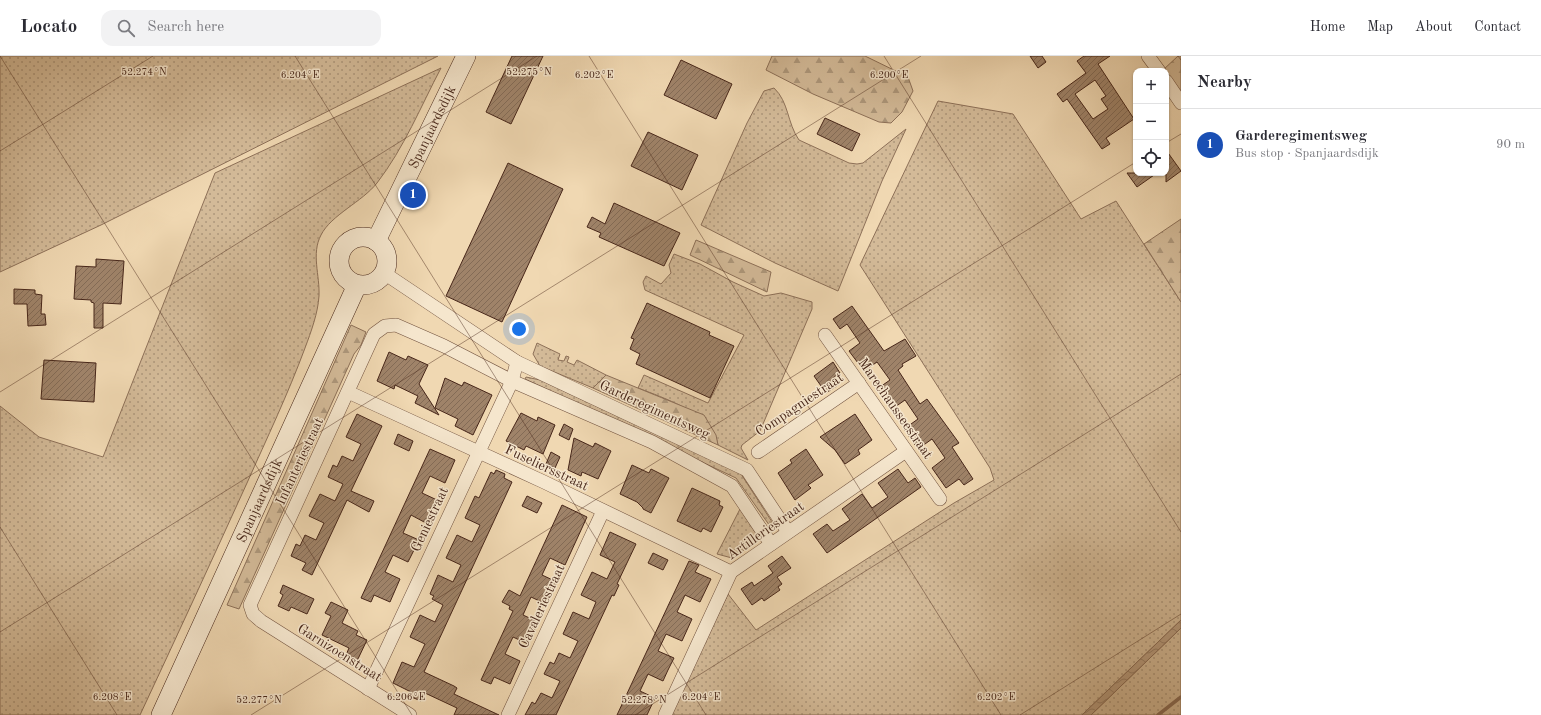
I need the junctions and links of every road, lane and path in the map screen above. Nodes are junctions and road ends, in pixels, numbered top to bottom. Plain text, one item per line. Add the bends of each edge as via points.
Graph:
1 (466, 56) edge
2 (1148, 56) edge
3 (1157, 68) edge
4 (1169, 86) edge
5 (1181, 103) edge
6 (376, 241) junction
7 (384, 273) junction
8 (357, 285) junction
9 (826, 335) dead end
10 (517, 362) junction
11 (512, 381) junction
12 (859, 383) junction
13 (348, 392) junction
14 (906, 451) junction
15 (758, 452) dead end
16 (477, 453) junction
17 (940, 499) dead end
18 (603, 511) junction
19 (788, 532) junction
20 (771, 544) junction
21 (731, 572) junction
22 (253, 614) joint
23 (368, 689) junction
24 (161, 715) edge
25 (410, 715) edge
26 (508, 715) edge
27 (665, 715) edge

1 - 6 street, Spanjaardsdijk
2 - 3 street
4 - 5 street
6 - 7 street via 382,246 387,259
6 - 8 street via 358,237 349,241 338,256 338,266 342,275 348,282
7 - 8 street via 373,284
7 - 10 street, Garderegimentsweg
8 - 24 street, Spanjaardsdijk
9 - 12 street, Marechausseestraat
10 - 11 street, Geniestraat
10 - 19 street, Garderegimentsweg via 747,470
11 - 13 street, Infanteriestraat via 396,325 385,326 374,334
11 - 16 street, Geniestraat
11 - 20 street via 652,442 732,486
12 - 14 street, Marechausseestraat
12 - 15 street, Compagniestraat
13 - 16 street, Fuseliersstraat
13 - 22 street, Infanteriestraat via 250,605
14 - 17 street, Marechausseestraat
14 - 19 street, Artilleriestraat
16 - 18 street, Fuseliersstraat
16 - 23 street, Geniestraat
18 - 21 street, Fuseliersstraat
18 - 26 street, Cavaleriestraat
19 - 20 street, Artilleriestraat
20 - 21 street, Artilleriestraat
21 - 27 street, Artilleriestraat
22 - 23 street, Garnizoenstraat
23 - 25 street, Garnizoenstraat

